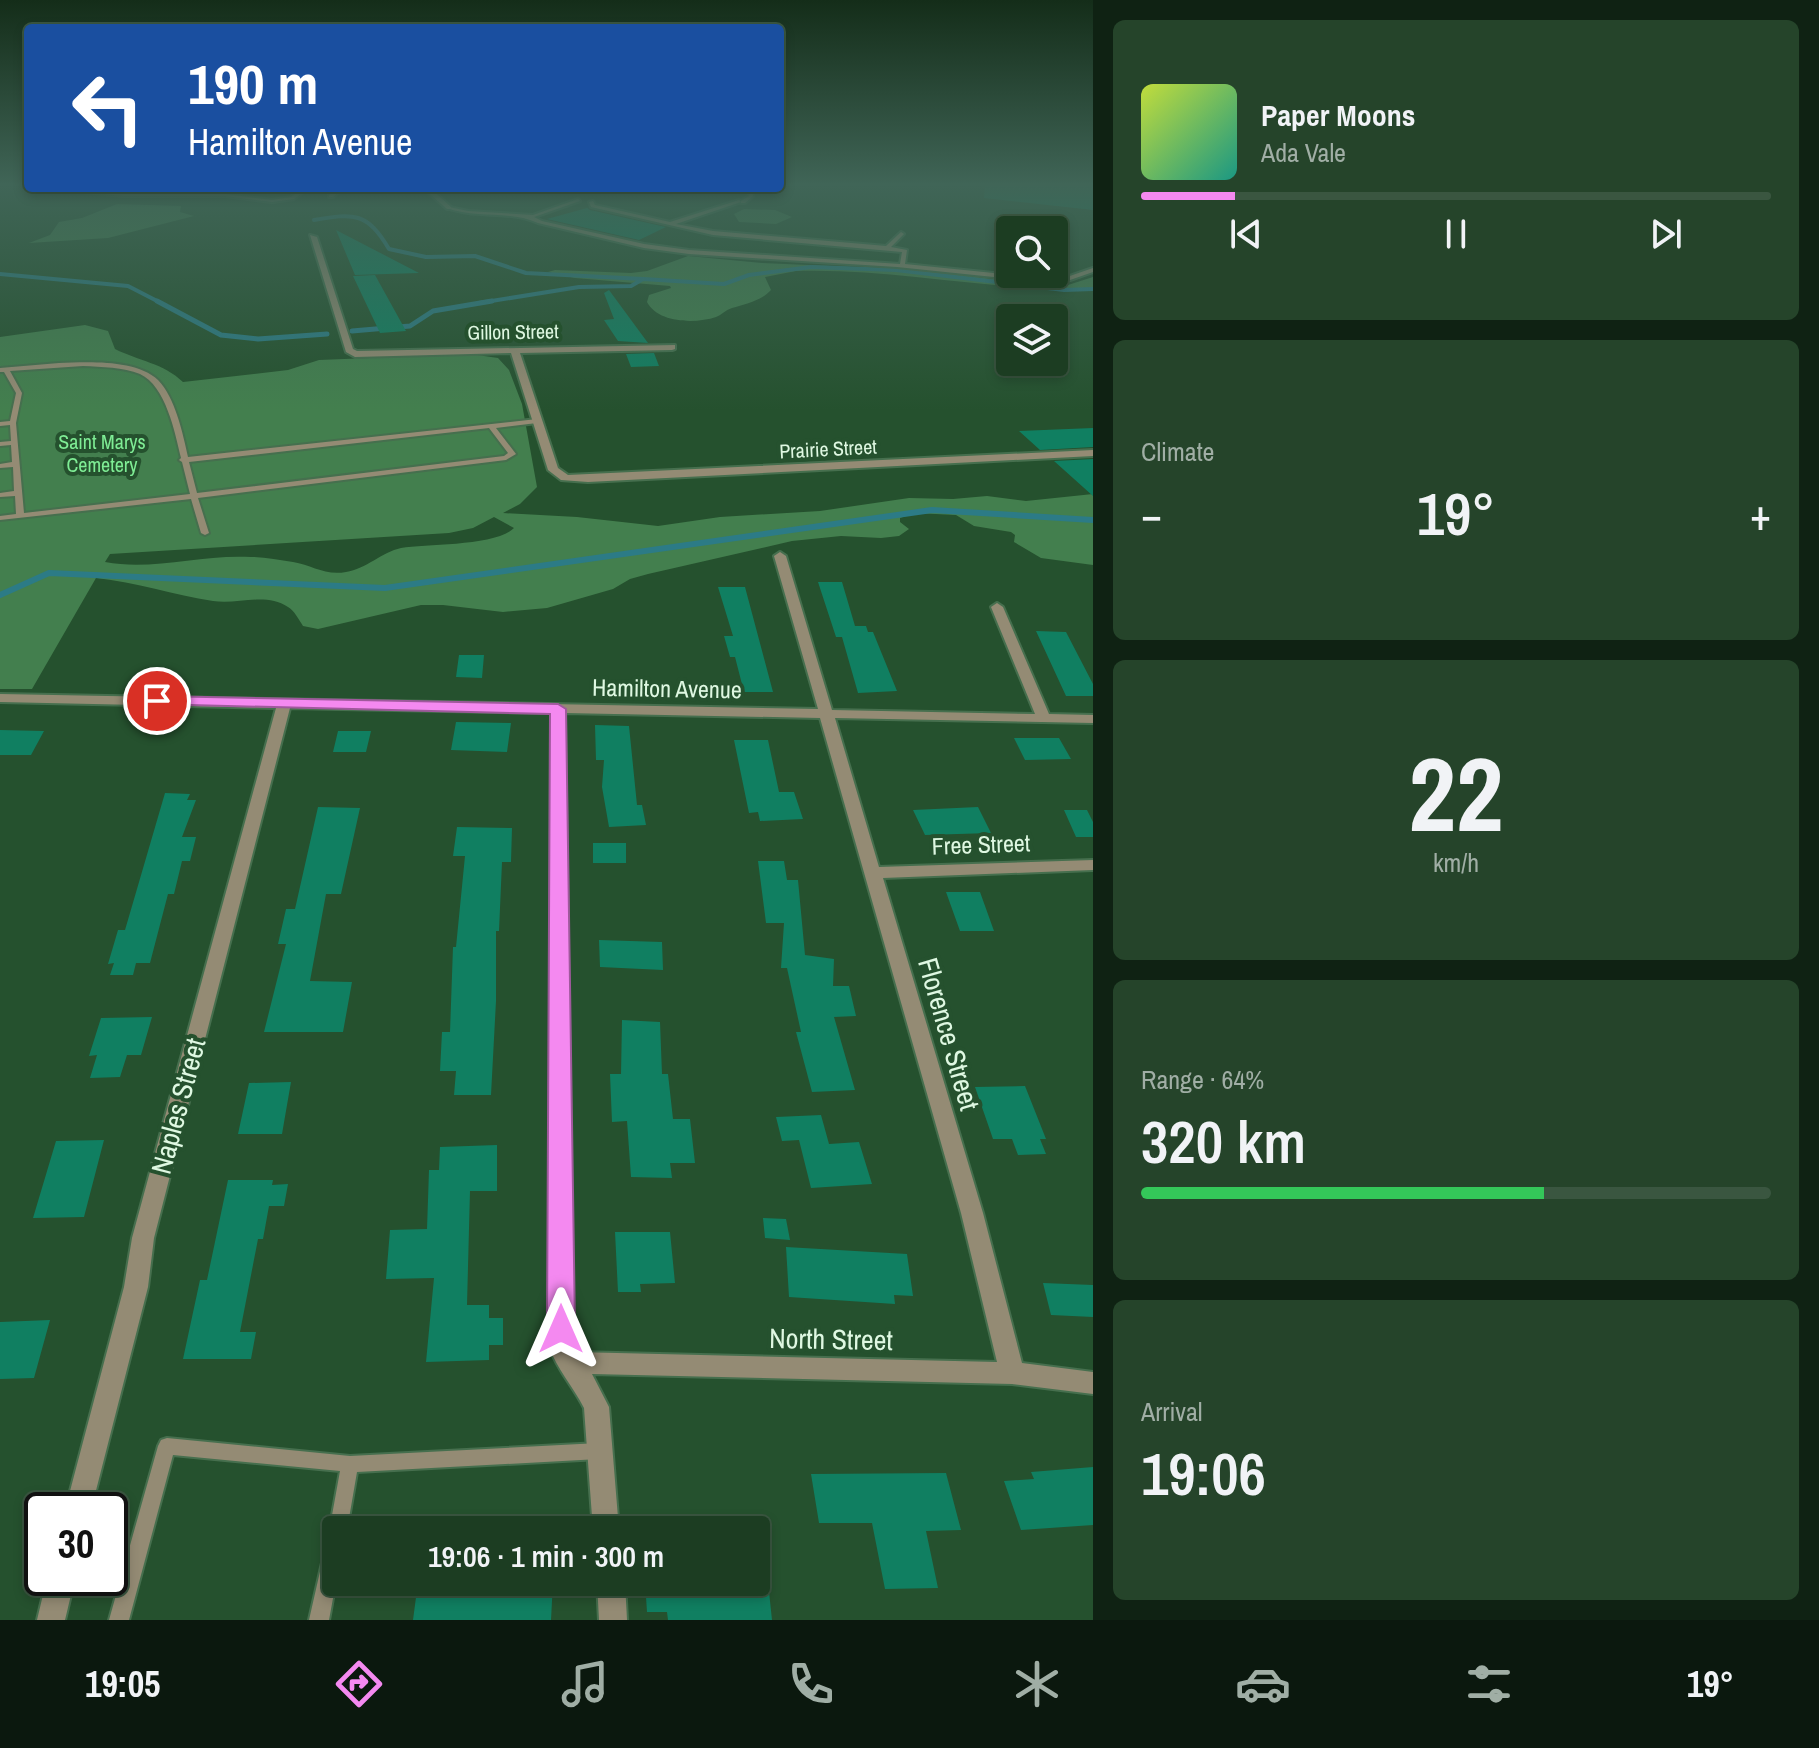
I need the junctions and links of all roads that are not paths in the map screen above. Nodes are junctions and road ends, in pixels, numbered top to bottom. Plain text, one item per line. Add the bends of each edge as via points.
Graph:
1 (320, 259) edge
2 (756, 259) edge
3 (903, 259) edge
4 (917, 261) dead end
5 (902, 266) junction
6 (955, 266) dead end
7 (1093, 270) edge
8 (672, 347) dead end
9 (514, 350) junction
10 (3, 370) edge
11 (537, 421) junction
12 (13, 423) junction
13 (0, 424) edge
14 (491, 426) junction
15 (14, 443) junction
16 (0, 444) edge
17 (1093, 453) edge
18 (183, 460) junction
19 (17, 464) junction
20 (0, 466) edge
21 (19, 493) junction
22 (0, 495) edge
23 (194, 496) junction
24 (20, 517) junction
25 (0, 518) edge
26 (205, 533) dead end
27 (780, 556) dead end
28 (997, 607) dead end
29 (0, 698) edge
30 (284, 703) junction
31 (558, 709) junction
32 (824, 714) junction
33 (1044, 718) junction
34 (1093, 719) edge
35 (1093, 865) edge
36 (871, 873) junction
37 (567, 1363) junction
38 (1012, 1373) junction
39 (1093, 1383) edge
40 (599, 1451) junction
41 (350, 1464) junction
42 (83, 1492) edge
43 (341, 1516) edge
44 (605, 1516) edge
45 (57, 1596) edge
46 (324, 1596) edge
47 (612, 1596) edge
48 (51, 1620) edge
49 (119, 1620) edge
50 (319, 1620) edge
51 (613, 1620) edge

1 - 9 street, Gillon Street via 349,350 356,354
2 - 5 lane
3 - 5 lane
4 - 6 lane
5 - 7 lane via 1051,281
8 - 9 street, Gillon Street
9 - 11 street
10 - 12 lane via 19,393
10 - 18 lane via 110,365 144,372 168,405
11 - 14 lane
11 - 17 street, Prairie Street via 553,470 564,477 588,479
12 - 13 lane
12 - 15 lane
14 - 18 lane
14 - 23 lane via 511,457
15 - 16 lane
15 - 19 lane
18 - 23 lane
19 - 20 lane
19 - 21 lane
21 - 22 lane
21 - 24 lane
23 - 24 lane
23 - 26 lane
24 - 25 lane
27 - 32 street, Florence Street
28 - 33 street
29 - 30 street, Hamilton Avenue
30 - 31 street, Hamilton Avenue
30 - 42 street, Naples Street via 143,1238 136,1287
31 - 32 street, Hamilton Avenue
31 - 37 street via 561,1346
32 - 33 street, Hamilton Avenue
32 - 36 street, Florence Street
33 - 34 street, Hamilton Avenue
35 - 36 street, Free Street
36 - 38 street, Florence Street via 972,1213
37 - 38 street, North Street
37 - 40 street via 596,1407
38 - 39 street, North Street
40 - 41 lane
40 - 44 street
41 - 43 lane
41 - 49 lane via 167,1446
45 - 48 street
46 - 50 lane
47 - 51 street

